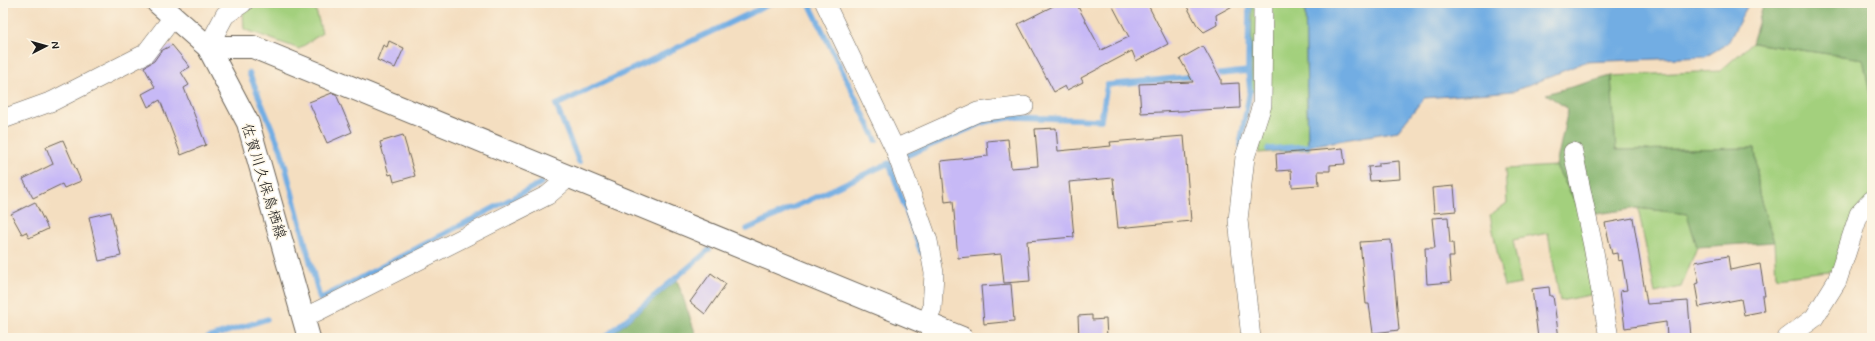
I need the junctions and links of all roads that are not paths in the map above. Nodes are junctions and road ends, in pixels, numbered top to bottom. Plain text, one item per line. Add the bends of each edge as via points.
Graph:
1 (243, 3) edge
2 (825, 3) edge
3 (1263, 3) edge
4 (166, 10) edge
5 (208, 47) junction
6 (1024, 106) dead end
7 (3, 119) edge
8 (895, 149) junction
9 (1573, 152) dead end
10 (569, 177) junction
11 (1872, 200) edge
12 (303, 316) junction
13 (926, 323) junction
14 (309, 338) edge
15 (962, 338) edge
16 (1250, 338) edge
17 (1608, 338) edge
18 (1788, 338) edge

1 - 5 street via 225,15
2 - 8 street
3 - 16 street via 1262,106 1245,157 1238,220
4 - 5 street, 佐賀川久保鳥栖線
4 - 7 street via 145,54 53,101
5 - 10 street via 253,47
5 - 12 street, 佐賀川久保鳥栖線 via 248,123
6 - 8 street via 978,112
8 - 13 street via 928,241 934,273 932,309
9 - 17 street via 1593,246
10 - 12 street via 548,195 316,312
10 - 13 street
11 - 18 street via 1859,214 1837,281 1814,318
12 - 14 street, 佐賀川久保鳥栖線
13 - 15 street

